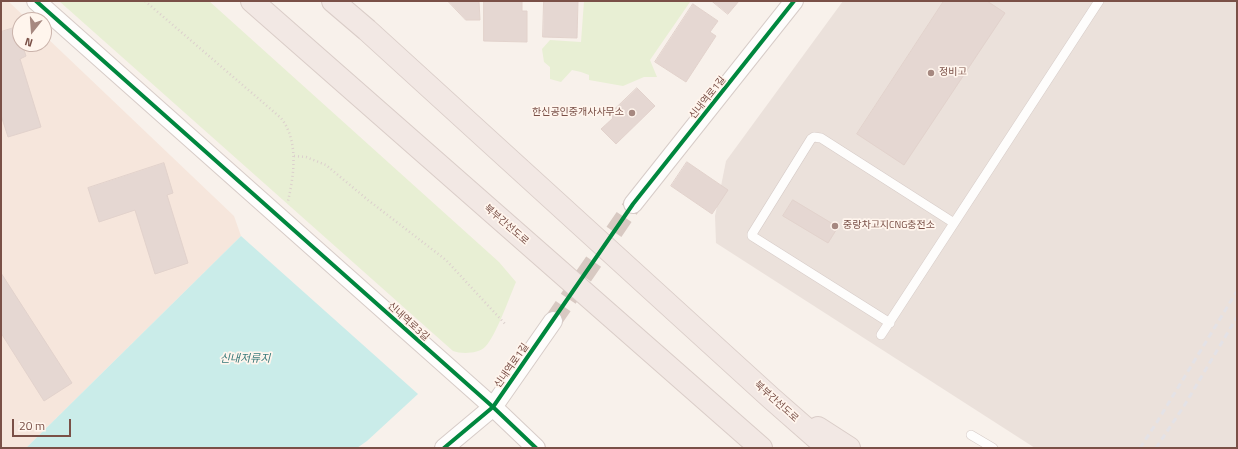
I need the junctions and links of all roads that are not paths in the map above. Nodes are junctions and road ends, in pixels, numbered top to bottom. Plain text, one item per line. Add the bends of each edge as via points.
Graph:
1 (36, 1) edge
2 (252, 1) edge
3 (332, 1) edge
4 (794, 1) edge
5 (1099, 1) edge
6 (633, 204) tunnel mouth
7 (954, 223) junction
8 (553, 321) tunnel mouth
9 (890, 323) junction
10 (881, 335) dead end
11 (771, 398) junction
12 (493, 408) junction
13 (971, 435) dead end
14 (757, 446) edge
15 (444, 448) edge
16 (536, 448) edge
17 (828, 448) edge
18 (849, 448) edge
19 (994, 448) edge

1 - 12 street, 신내역로3길 via 278,208
2 - 14 highway, 북부간선도로
3 - 11 highway, 북부간선도로 via 373,35
4 - 6 street, 신내역로1길
5 - 7 lane
7 - 9 lane
7 - 9 lane via 821,138 811,139 752,236
8 - 12 street, 신내역로1길
9 - 10 lane
11 - 17 highway, 북부간선도로
11 - 18 highway
12 - 15 street, 신내역로1길
12 - 16 street, 신내역로3길
13 - 19 lane

